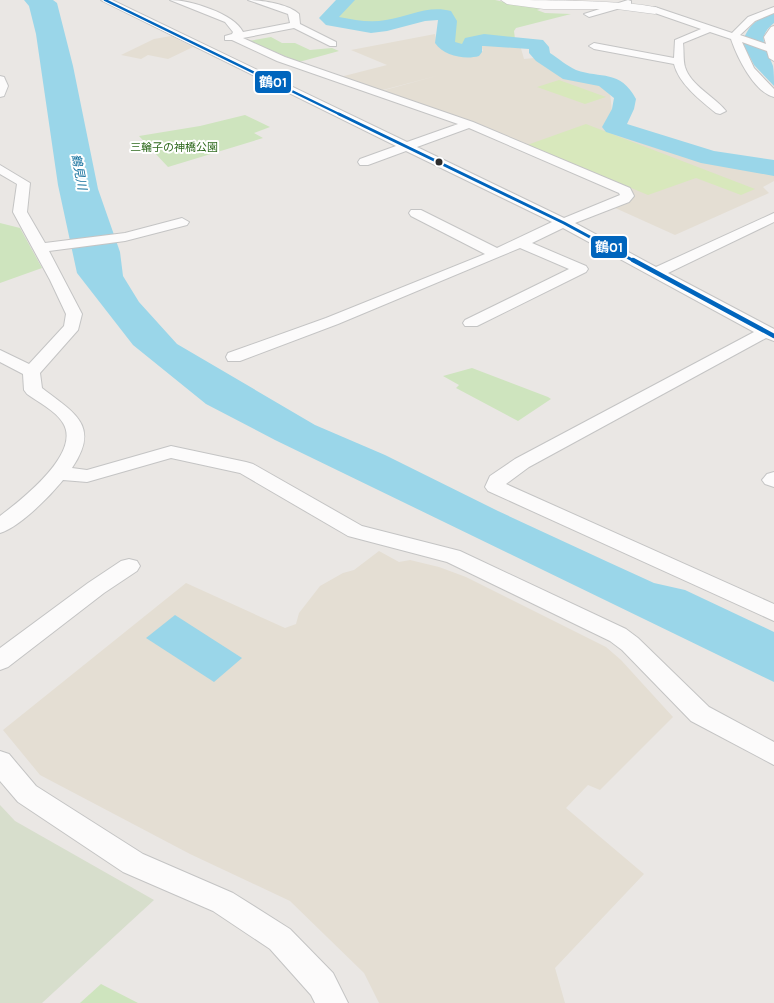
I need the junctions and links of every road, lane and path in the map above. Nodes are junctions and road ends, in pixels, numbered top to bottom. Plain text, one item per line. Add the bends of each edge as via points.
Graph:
1 (105, 0) edge
2 (174, 0) edge
3 (252, 0) edge
4 (507, 0) edge
5 (628, 4) junction
6 (655, 10) joint
7 (774, 10) edge
8 (590, 14) dead end
9 (295, 26) junction
10 (710, 28) junction
11 (774, 29) edge
12 (237, 36) junction
13 (738, 37) junction
14 (333, 44) dead end
15 (200, 46) junction
16 (594, 46) dead end
17 (772, 51) edge
18 (680, 62) junction
19 (0, 79) edge
20 (0, 94) edge
21 (774, 94) edge
22 (720, 111) dead end
23 (469, 124) junction
24 (407, 147) junction
25 (364, 162) dead end
26 (0, 168) edge
27 (416, 213) dead end
28 (774, 217) edge
29 (182, 222) dead end
30 (564, 223) junction
31 (520, 243) junction
32 (40, 248) junction
33 (497, 254) junction
34 (657, 272) junction
35 (471, 323) dead end
36 (770, 334) edge
37 (0, 355) edge
38 (234, 356) dead end
39 (31, 372) junction
40 (57, 473) junction
41 (0, 526) edge
42 (129, 566) dead end
43 (774, 613) edge
44 (0, 661) edge
45 (774, 754) edge
46 (0, 762) edge
47 (332, 1003) edge

1 - 15 street
2 - 12 street via 228,20 235,26
3 - 9 street via 291,12
4 - 5 street via 533,4
5 - 6 street
5 - 8 street
6 - 10 street
7 - 13 street via 739,28
9 - 12 street
9 - 14 street
10 - 13 street
10 - 18 street via 678,42
11 - 17 street via 769,37
12 - 15 street
12 - 23 street via 235,38 244,44 280,59
13 - 17 street
13 - 21 street via 742,58 756,79
15 - 24 street
16 - 18 street
18 - 22 street via 682,71 702,96
19 - 20 street via 3,86
23 - 24 street
23 - 30 street via 625,191 627,196 624,199
24 - 25 street
24 - 30 street
26 - 32 street via 24,183 20,212
27 - 33 street
28 - 34 street
29 - 32 street via 115,237
30 - 31 street
30 - 34 street
31 - 33 street
31 - 35 street via 581,269
32 - 39 street via 74,314 72,327
33 - 38 street via 332,321
34 - 36 street
36 - 43 street via 522,463 497,480 495,486
37 - 39 street
39 - 40 street via 33,390 72,422 77,438 73,454
40 - 41 street via 49,484
40 - 45 street via 87,476 171,452 246,468 355,531 453,556 618,635 700,714
42 - 44 street
46 - 47 street via 27,794 133,863 223,902 280,939 322,984

